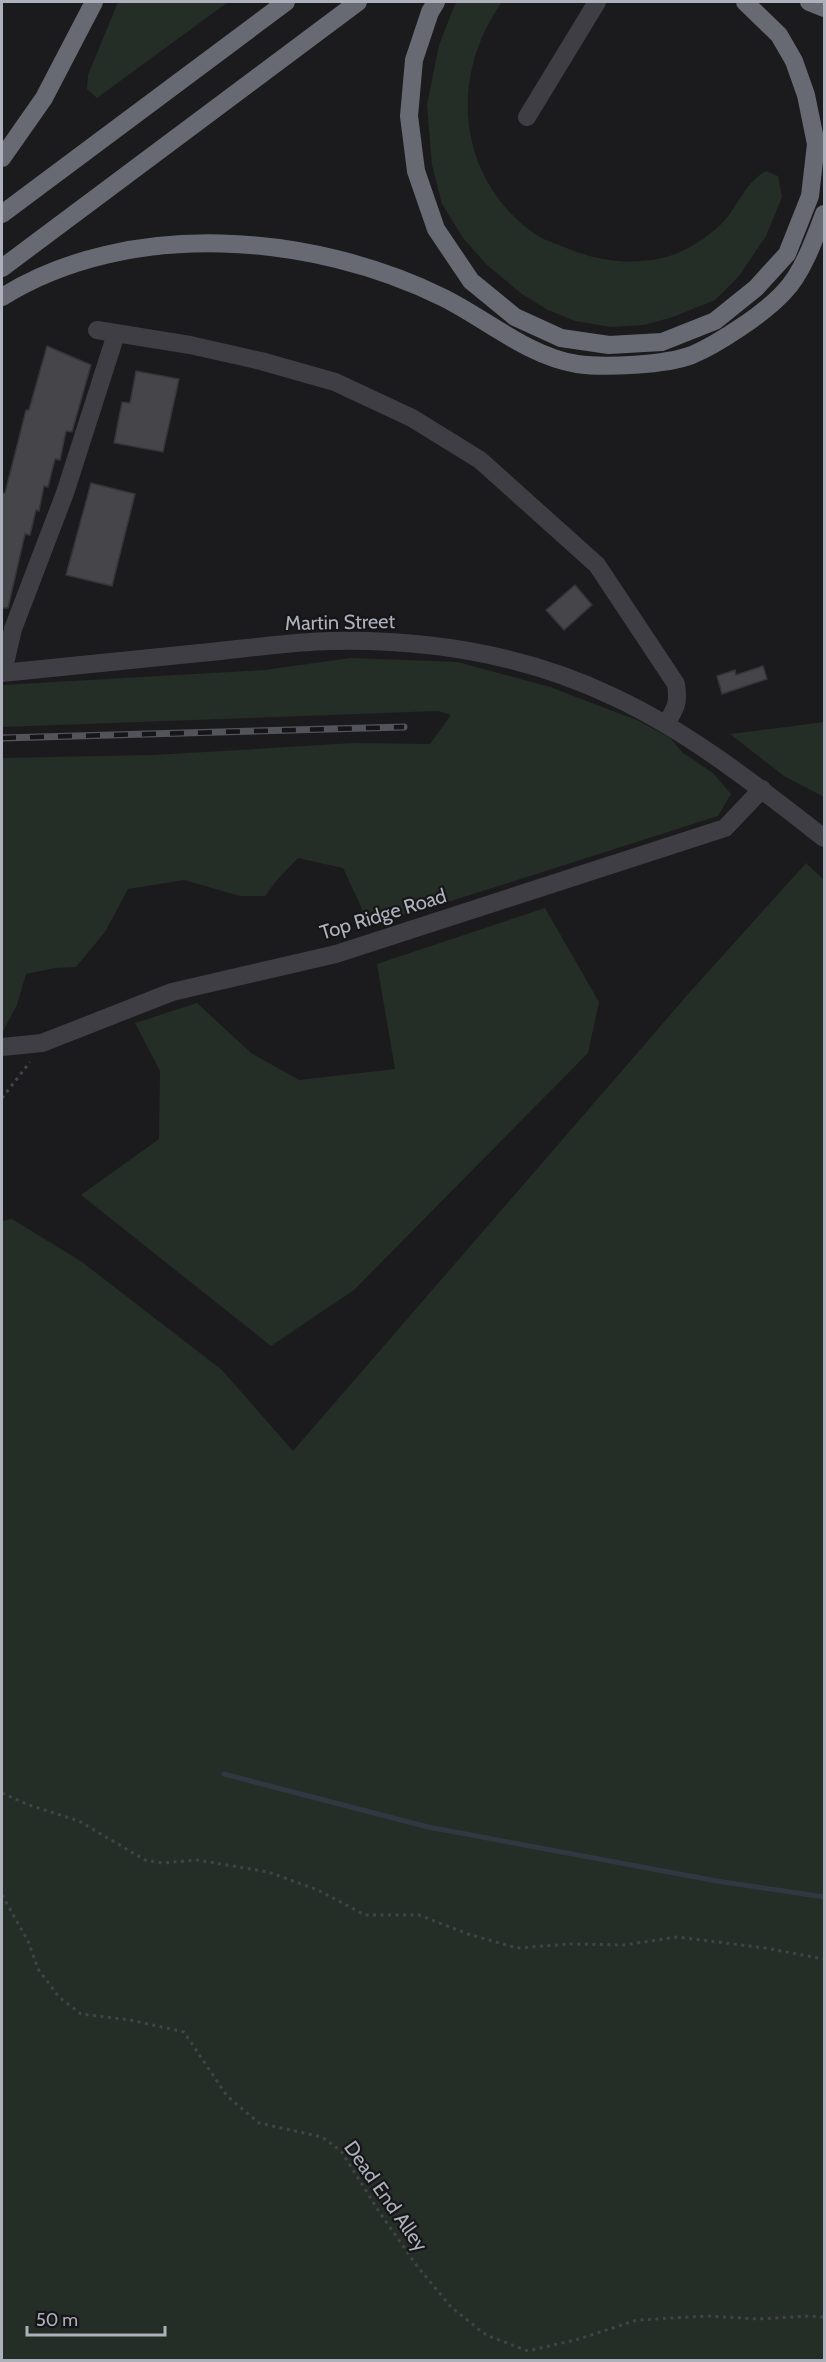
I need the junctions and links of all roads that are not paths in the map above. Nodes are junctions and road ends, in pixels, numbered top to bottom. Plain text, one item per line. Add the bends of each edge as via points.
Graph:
1 (94, 2) edge
2 (286, 2) edge
3 (358, 2) edge
4 (436, 2) edge
5 (597, 2) edge
6 (745, 2) edge
7 (809, 2) edge
8 (825, 8) edge
9 (527, 117) dead end
10 (2, 158) edge
11 (2, 214) edge
12 (825, 214) edge
13 (2, 268) edge
14 (2, 297) edge
15 (97, 330) dead end
16 (116, 334) junction
17 (7, 628) edge
18 (2, 673) edge
19 (666, 724) junction
20 (762, 789) junction
21 (825, 838) edge
22 (2, 1047) edge

1 - 10 highway via 44,98
2 - 11 highway
3 - 13 highway
4 - 6 highway via 414,60 409,116 416,171 436,229 471,281 515,317 561,338 609,345 662,342 716,321 756,288 787,254 810,196 816,144 806,94 779,35
5 - 9 street
7 - 8 highway
12 - 14 highway via 812,248 785,292 731,334 691,355 633,366 576,364 534,350 445,298 389,274 322,255 265,246 200,243 79,261
15 - 16 street
16 - 17 street via 65,494
16 - 19 street via 190,345 336,382 412,418 480,460 597,565 676,684 678,699
17 - 18 street
18 - 19 street, Martin Street via 331,641 420,644 539,667 612,696
19 - 20 street, Martin Street
20 - 21 street, Martin Street
20 - 22 street, Top Ridge Road via 725,828 336,954 172,992 42,1043

